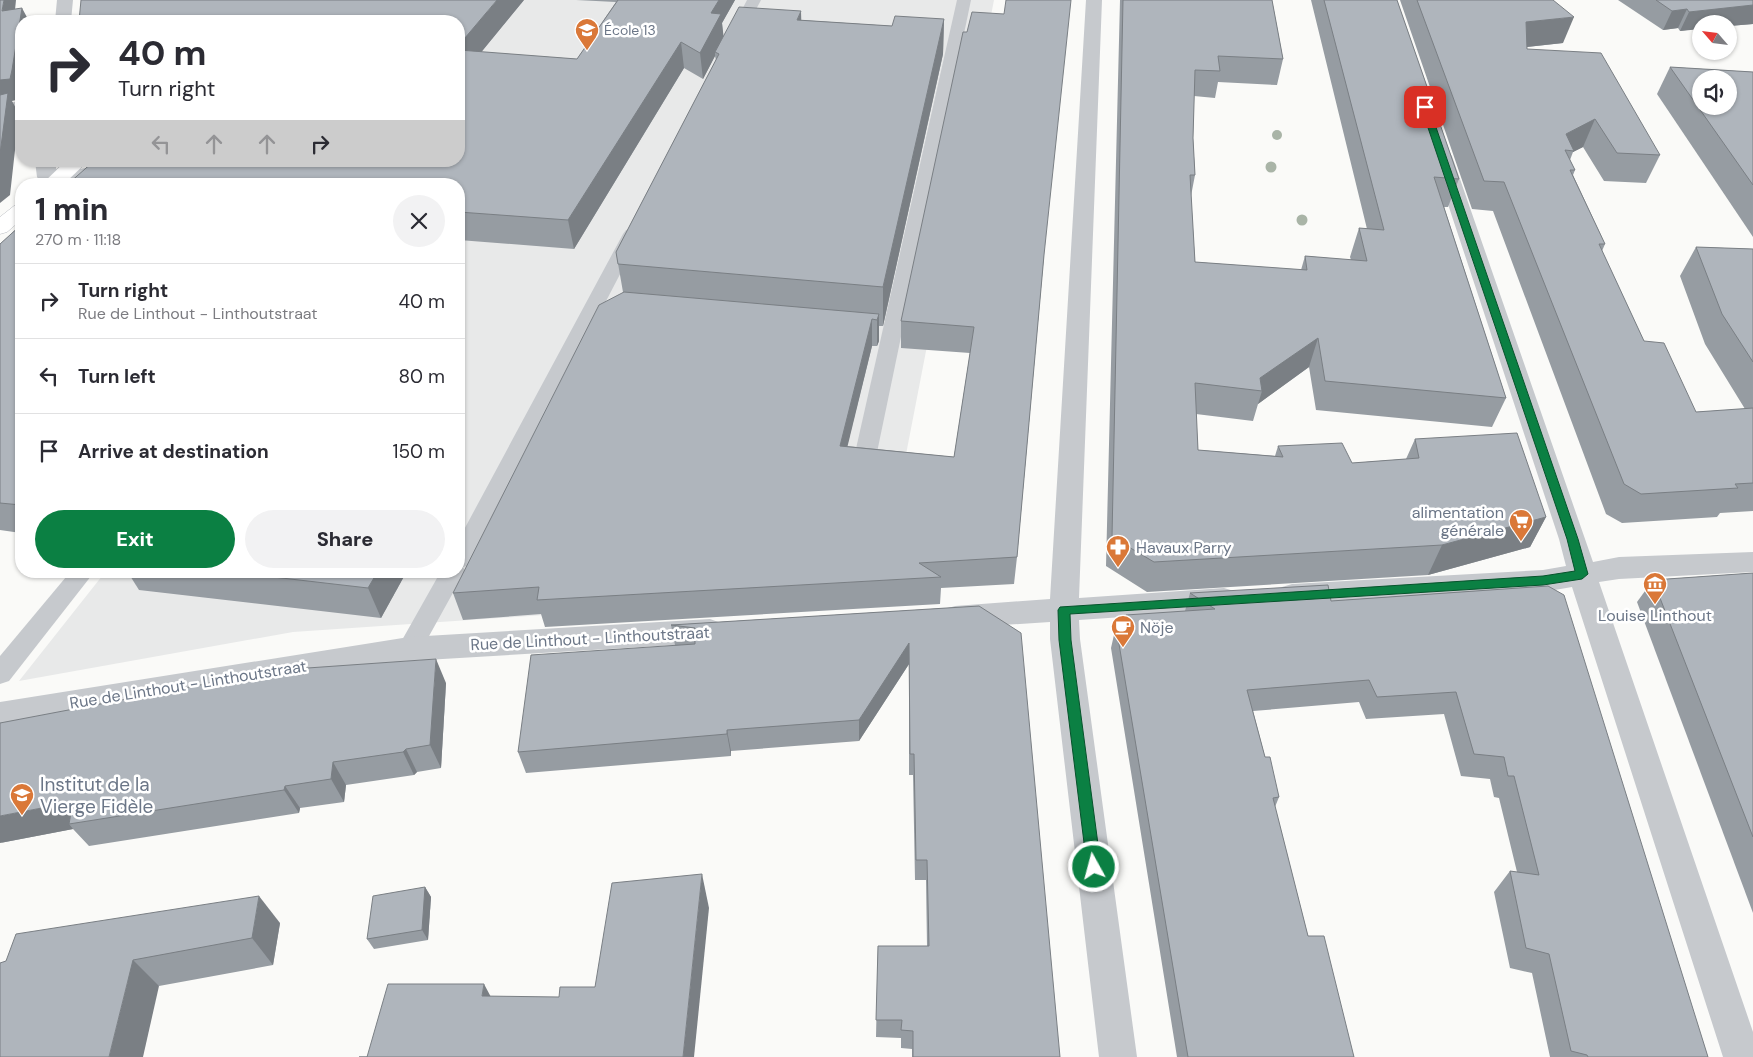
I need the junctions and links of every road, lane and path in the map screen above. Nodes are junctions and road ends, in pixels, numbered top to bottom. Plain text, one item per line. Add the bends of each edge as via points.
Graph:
1 (65, 0) edge
2 (754, 0) edge
3 (964, 0) edge
4 (1094, 0) edge
5 (64, 15) edge
6 (726, 53) edge
7 (15, 108) edge
8 (0, 110) edge
9 (1435, 135) edge
10 (71, 167) edge
11 (97, 172) edge
12 (59, 178) edge
13 (72, 178) edge
14 (15, 215) edge
15 (640, 220) edge
16 (0, 228) edge
17 (594, 308) junction
18 (614, 310) edge
19 (871, 332) edge
20 (890, 334) junction
21 (864, 462) edge
22 (465, 549) edge
23 (1753, 562) edge
24 (1582, 574) junction
25 (78, 578) edge
26 (448, 578) edge
27 (1064, 610) junction
28 (924, 619) edge
29 (735, 630) edge
30 (409, 649) junction
31 (0, 674) edge
32 (0, 715) edge
33 (1118, 1057) edge
34 (1742, 1057) edge

1 - 5 street
2 - 6 lane
3 - 20 lane
4 - 27 street
7 - 8 street
9 - 24 street via 1573,539
10 - 12 main road
11 - 13 street
14 - 16 main road
15 - 17 lane
17 - 18 lane
17 - 22 lane
19 - 20 lane
20 - 21 lane
23 - 24 street via 1619,568
24 - 27 street via 1543,581
24 - 34 street
25 - 31 lane
26 - 30 lane
27 - 28 street
27 - 33 street via 1066,649
29 - 30 street, Rue de Linthout - Linthoutstraat
30 - 32 street, Rue de Linthout - Linthoutstraat

